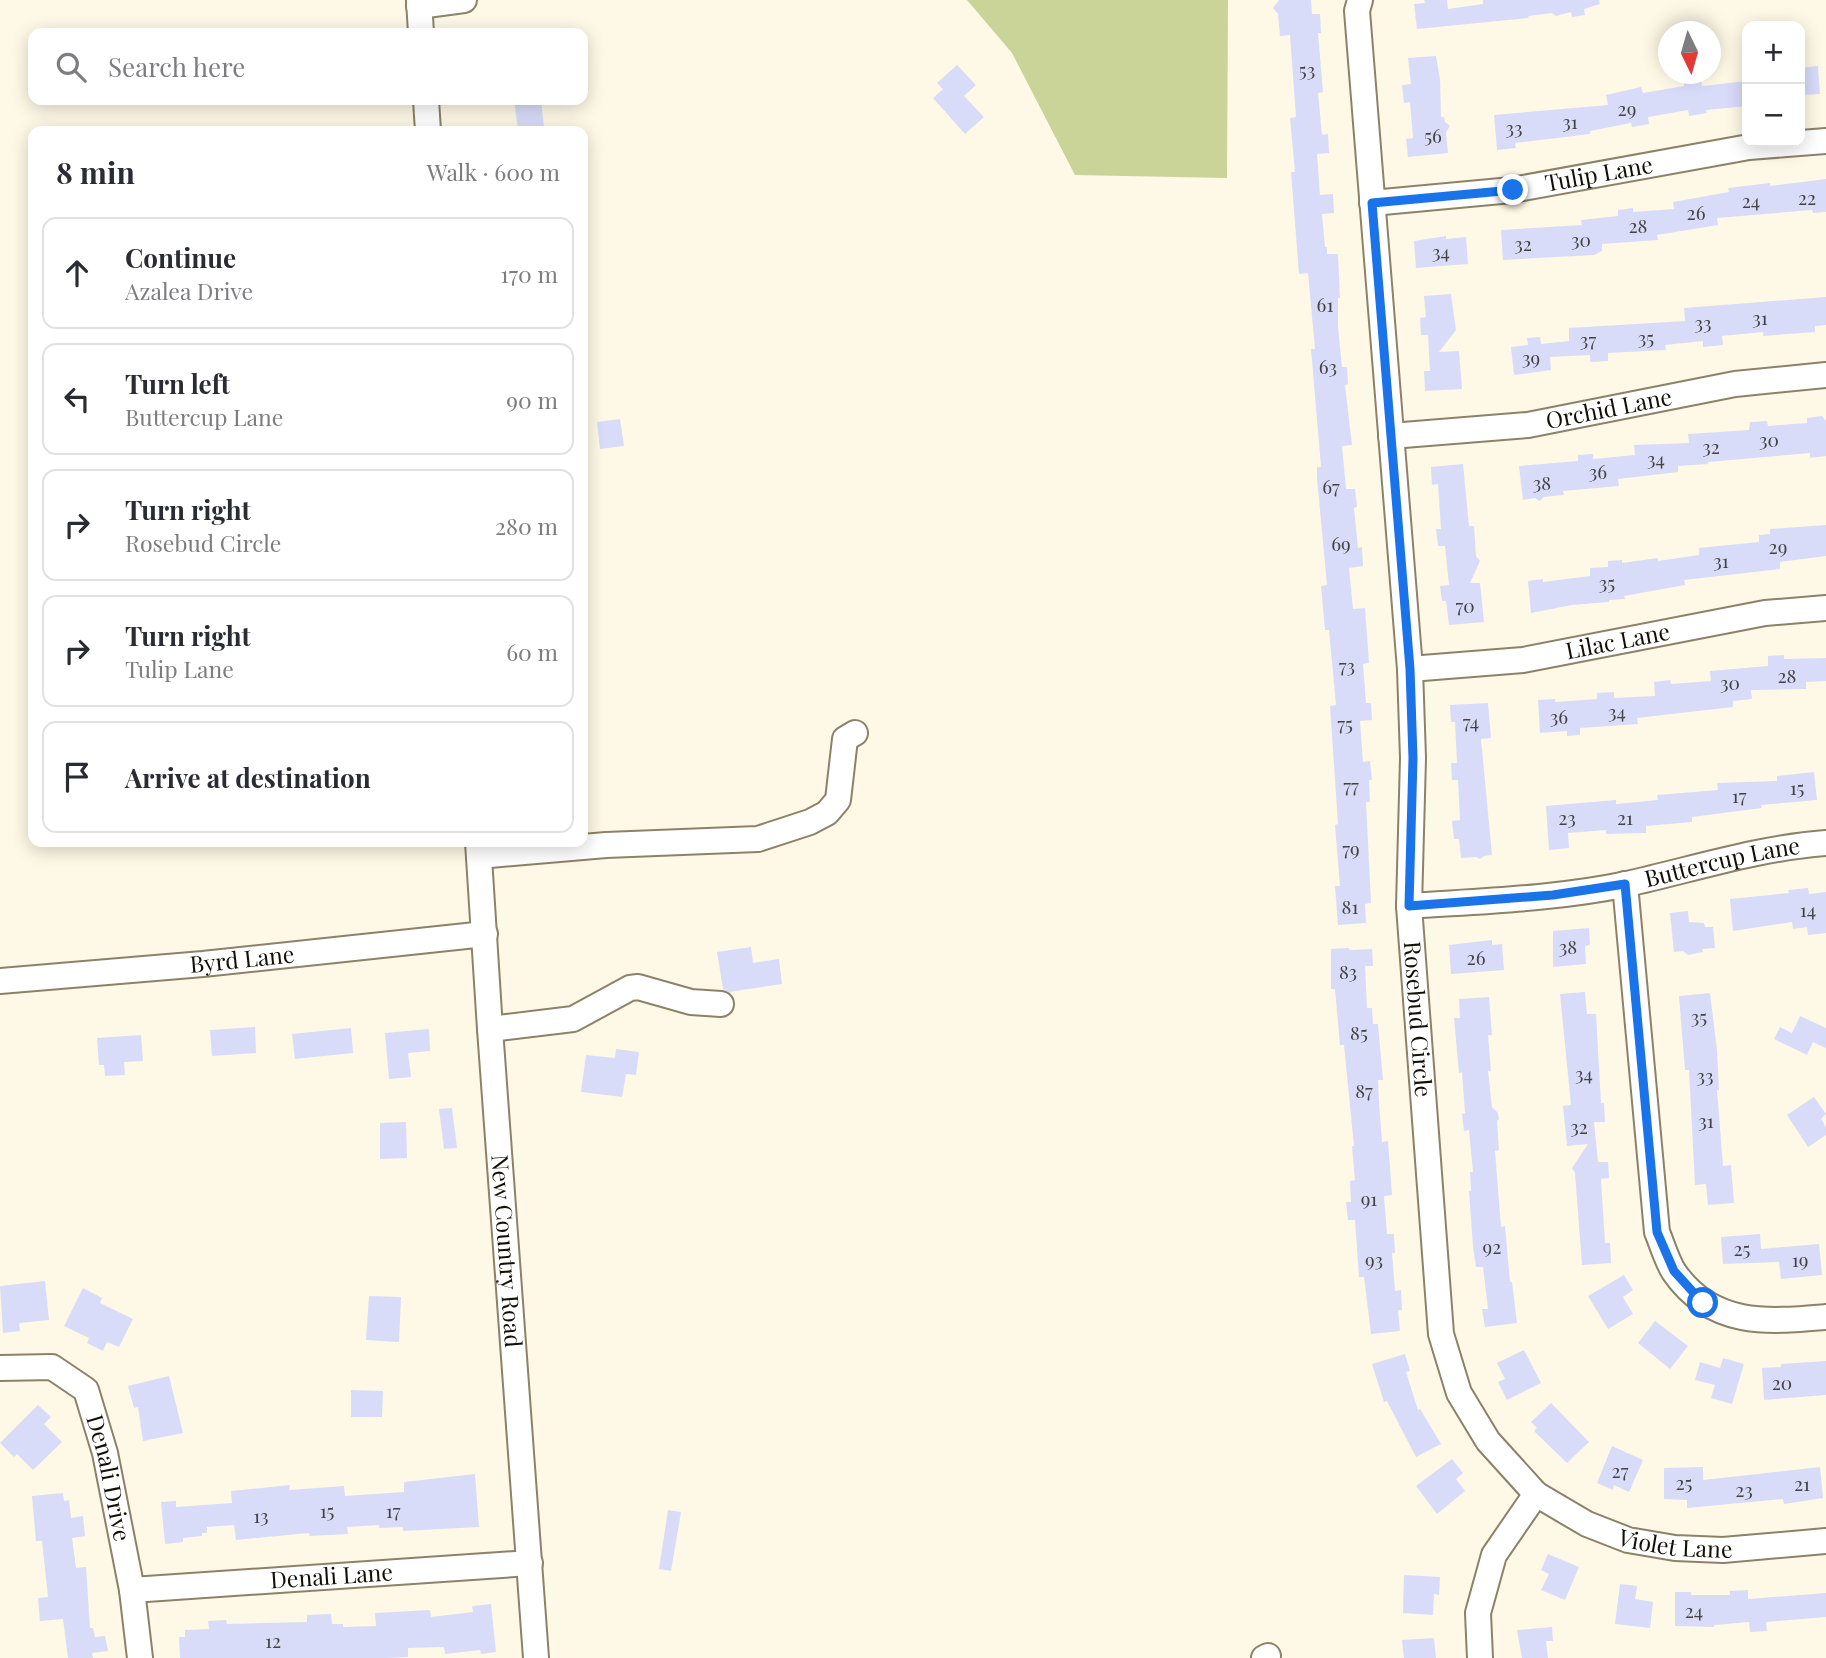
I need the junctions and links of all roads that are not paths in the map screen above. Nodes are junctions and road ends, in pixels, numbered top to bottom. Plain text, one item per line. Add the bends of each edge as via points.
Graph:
1 (464, 0) edge
2 (1360, 0) edge
3 (419, 3) edge
4 (421, 28) edge
5 (426, 105) edge
6 (428, 126) edge
7 (1826, 141) edge
8 (1372, 203) junction
9 (1826, 375) edge
10 (1391, 436) junction
11 (1826, 608) edge
12 (1410, 669) junction
13 (855, 733) dead end
14 (1826, 843) edge
15 (588, 846) edge
16 (542, 847) edge
17 (479, 849) edge
18 (1625, 884) junction
19 (1409, 906) junction
20 (485, 934) junction
21 (0, 981) edge
22 (721, 1004) dead end
23 (490, 1028) junction
24 (1826, 1317) edge
25 (0, 1368) edge
26 (1536, 1494) junction
27 (1826, 1541) edge
28 (530, 1563) junction
29 (131, 1590) junction
30 (140, 1658) edge
31 (536, 1658) edge
32 (1480, 1658) edge

1 - 3 street
2 - 8 street, Rosebud Circle via 1357,12
3 - 4 street
5 - 6 street
7 - 8 street, Tulip Lane via 1749,147 1513,190
8 - 10 street, Rosebud Circle
9 - 10 street, Orchid Lane via 1735,384 1528,425
10 - 12 street, Rosebud Circle
11 - 12 street, Lilac Lane via 1765,612 1523,660
12 - 19 street, Rosebud Circle
13 - 15 street via 842,747 838,800 810,822 758,839
14 - 18 street, Buttercup Lane via 1751,853
16 - 17 street
17 - 20 street, New Country Road
18 - 19 street, Buttercup Lane via 1553,895
18 - 24 street via 1657,1232 1674,1271 1703,1303 1746,1320
19 - 26 street, Rosebud Circle via 1441,1334 1459,1393 1488,1441
20 - 21 street, Byrd Lane
20 - 23 street, New Country Road
22 - 23 street via 691,1002 638,987 573,1019
23 - 28 street, New Country Road
25 - 29 street, Denali Drive via 52,1367 86,1390 105,1453
26 - 27 street, Violet Lane via 1597,1528 1628,1540 1675,1548 1723,1550
26 - 32 street via 1494,1555 1478,1613
28 - 29 street, Denali Lane
28 - 31 street, New Country Road
29 - 30 street, Denali Drive

